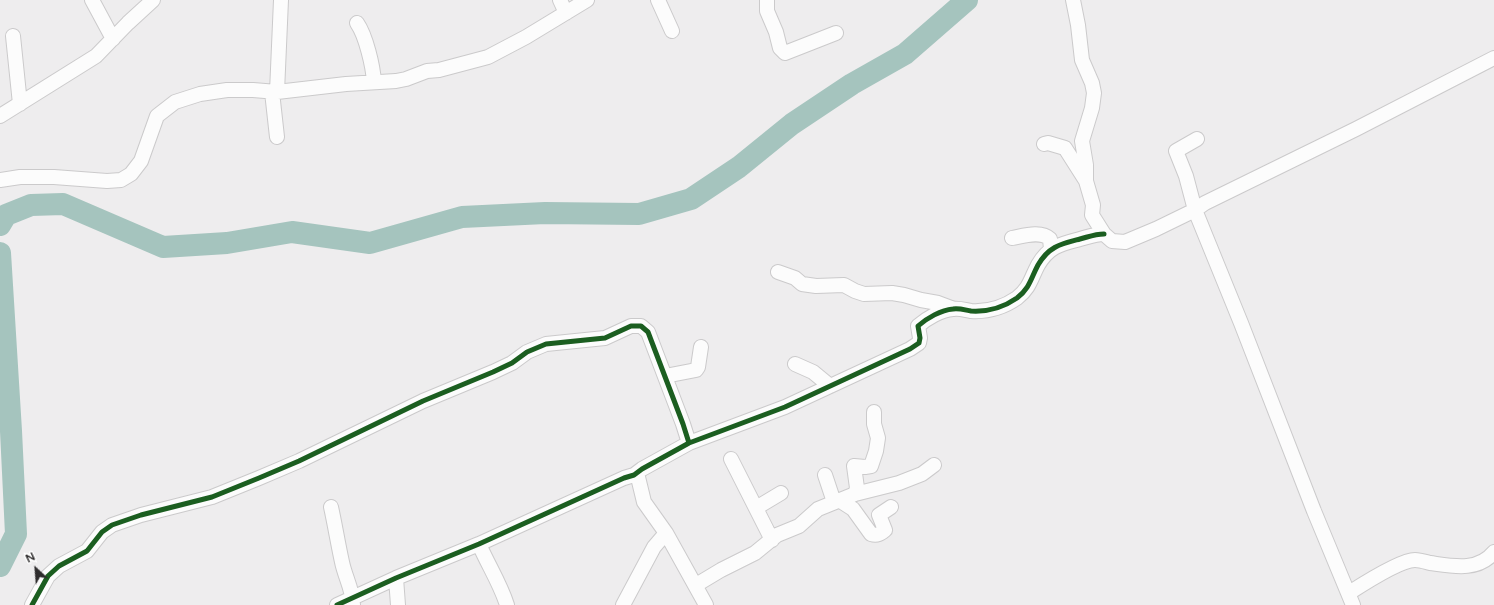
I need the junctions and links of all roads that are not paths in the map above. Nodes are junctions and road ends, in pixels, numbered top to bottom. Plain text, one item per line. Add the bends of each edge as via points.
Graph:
1 (92, 0) edge
2 (153, 0) edge
3 (281, 0) edge
4 (560, 0) edge
5 (587, 0) edge
6 (658, 0) edge
7 (767, 0) edge
8 (1073, 0) edge
9 (566, 13) junction
10 (357, 22) dead end
11 (672, 31) dead end
12 (836, 33) dead end
13 (13, 36) dead end
14 (113, 39) junction
15 (1494, 58) edge
16 (374, 82) junction
17 (274, 92) junction
18 (20, 104) junction
19 (0, 116) edge
20 (277, 137) dead end
21 (1197, 139) dead end
22 (1044, 144) dead end
23 (0, 180) edge
24 (1086, 181) junction
25 (1195, 210) junction
26 (1104, 234) junction
27 (1012, 238) dead end
28 (1051, 249) junction
29 (778, 272) dead end
30 (954, 309) junction
31 (701, 347) dead end
32 (795, 364) dead end
33 (665, 376) junction
34 (830, 386) junction
35 (874, 412) dead end
36 (689, 443) junction
37 (731, 459) dead end
38 (934, 465) dead end
39 (637, 473) junction
40 (824, 475) dead end
41 (781, 493) dead end
42 (855, 494) junction
43 (837, 501) junction
44 (331, 507) dead end
45 (891, 507) dead end
46 (756, 508) junction
47 (666, 533) junction
48 (772, 540) junction
49 (479, 544) junction
50 (1494, 552) edge
51 (396, 578) junction
52 (696, 585) junction
53 (1351, 599) edge
54 (353, 601) edge
55 (32, 605) edge
56 (337, 605) edge
57 (398, 605) edge
58 (507, 605) edge
59 (622, 605) edge
60 (706, 605) edge

1 - 14 street
2 - 14 street
3 - 17 street
4 - 9 street
5 - 9 street
6 - 11 street
7 - 12 street via 767,11 780,48 785,53
8 - 24 street via 1082,60 1094,94 1082,141
9 - 16 street via 488,57 427,71 396,82
10 - 16 street via 362,29
13 - 18 street
14 - 18 street via 85,64
15 - 25 street
16 - 17 street
17 - 20 street
17 - 23 street via 228,90 200,94 175,102 157,116 141,161 131,174 121,180 20,177
18 - 19 street
21 - 25 street via 1176,151
22 - 24 street via 1065,148
24 - 26 street via 1093,205 1092,216
25 - 26 street via 1125,242 1112,241
25 - 53 street
26 - 28 street via 1067,241
27 - 28 street via 1046,235 1050,239
28 - 30 street via 1038,266 1031,283 1017,298 987,311
29 - 30 street via 795,278 802,284 844,285 864,294 904,295
30 - 34 street via 946,310 918,326 919,343 910,349
31 - 33 street via 696,370
32 - 34 street via 813,372
33 - 36 street
33 - 55 street via 648,332 641,326 631,326 605,338 546,344 526,352 493,372 423,401 259,478 212,497 112,525 102,532 87,551 59,566 48,576
34 - 36 street via 785,407
35 - 42 street via 878,438 876,451 871,466 854,466 857,488
36 - 39 street
37 - 46 street
38 - 42 street via 922,474 899,483
39 - 47 street via 644,502
39 - 49 street
40 - 43 street
41 - 46 street
42 - 43 street
43 - 45 street via 853,509 874,535 885,530 879,515
43 - 48 street via 814,512 799,526 777,535
44 - 54 street via 342,564
46 - 48 street
47 - 52 street
47 - 59 street via 654,547
48 - 52 street via 755,553
49 - 51 street
49 - 58 street via 496,576
50 - 53 street via 1479,564 1464,566 1454,567 1415,560 1378,575
51 - 54 street
51 - 57 street
52 - 60 street
54 - 56 street

